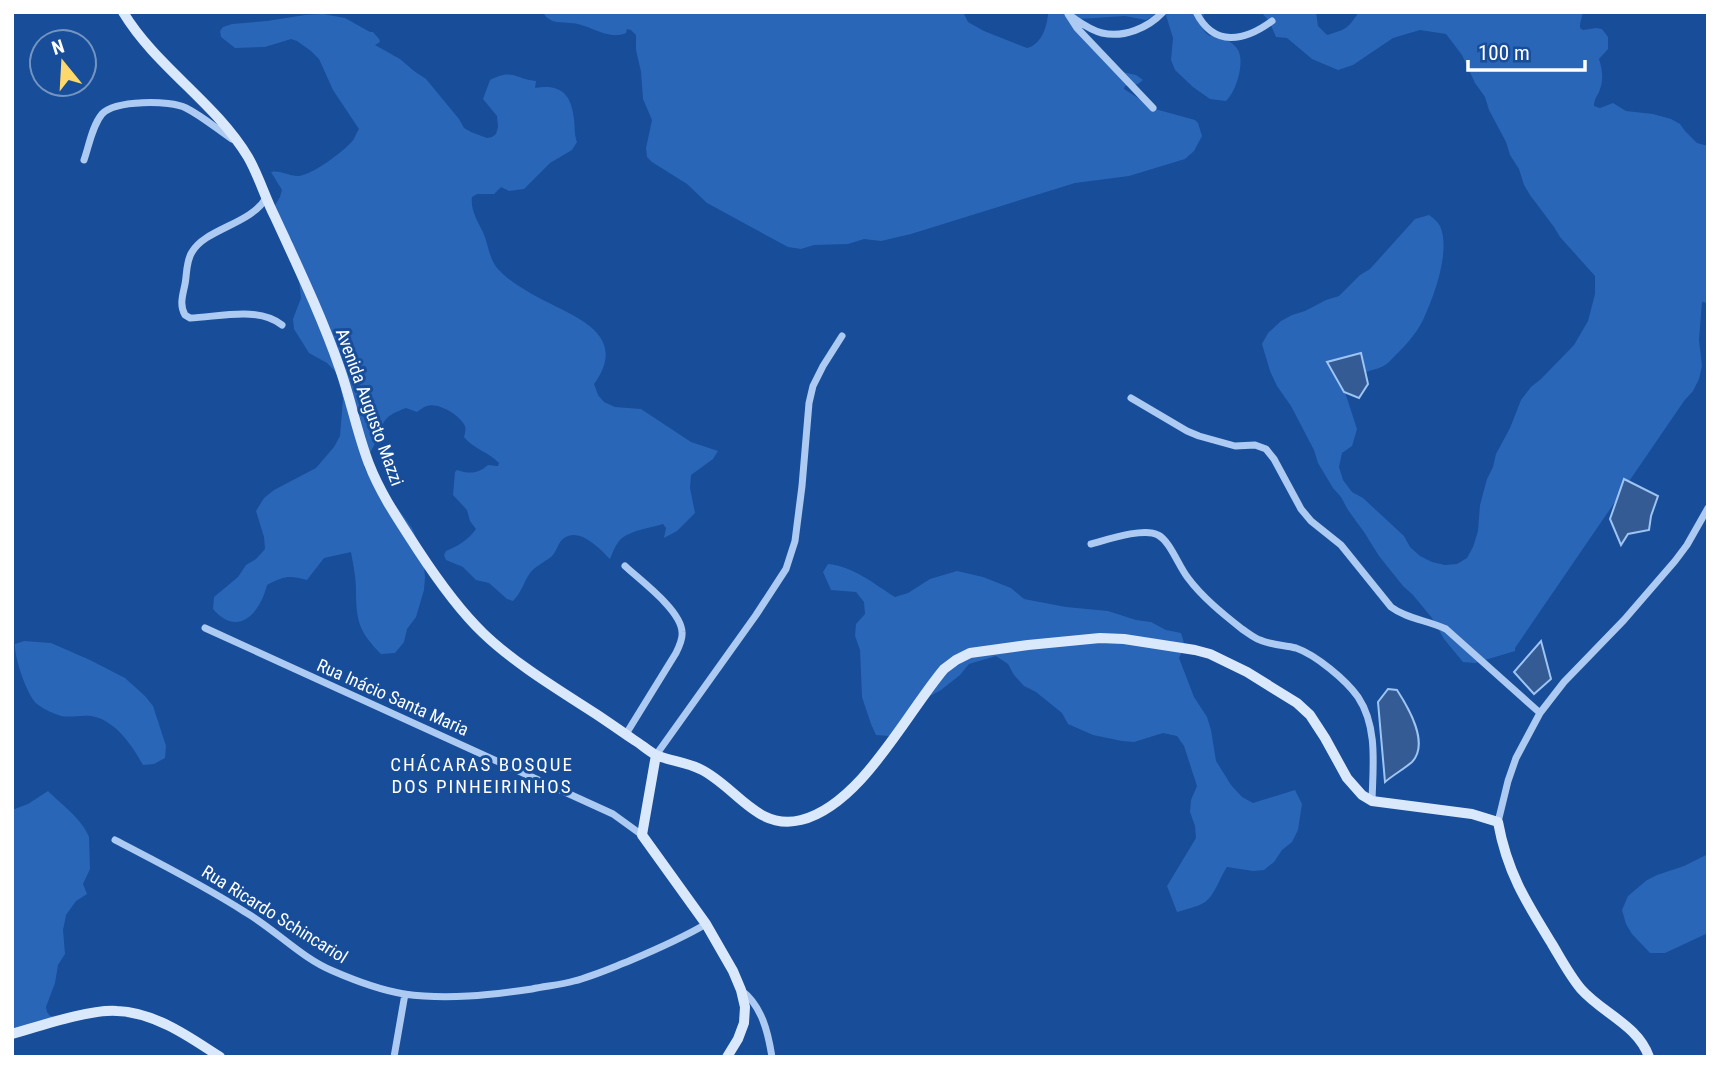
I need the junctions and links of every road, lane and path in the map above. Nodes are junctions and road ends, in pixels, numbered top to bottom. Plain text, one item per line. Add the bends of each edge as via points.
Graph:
1 (122, 12) edge
2 (1163, 12) edge
3 (1196, 12) edge
4 (1067, 13) edge
5 (1272, 21) dead end
6 (1153, 108) dead end
7 (239, 144) junction
8 (84, 160) dead end
9 (266, 198) junction
10 (282, 326) dead end
11 (842, 336) dead end
12 (1131, 398) dead end
13 (1708, 508) edge
14 (1091, 544) dead end
15 (625, 566) dead end
16 (205, 628) dead end
17 (1540, 713) junction
18 (626, 734) junction
19 (656, 755) junction
20 (1372, 801) junction
21 (1498, 822) junction
22 (642, 835) junction
23 (115, 840) dead end
24 (706, 924) junction
25 (741, 990) junction
26 (405, 993) junction
27 (12, 1034) edge
28 (220, 1057) edge
29 (394, 1057) edge
30 (727, 1057) edge
31 (772, 1057) edge
32 (1649, 1057) edge

1 - 7 street, Avenida Augusto Mazzi
2 - 4 street via 1154,22 1116,34 1088,28
3 - 5 street via 1226,38 1250,34
4 - 6 street
7 - 8 street via 187,108 131,103 102,114
7 - 9 street, Avenida Augusto Mazzi
9 - 10 street via 256,210 194,248 181,307 190,318 267,316
9 - 18 street, Avenida Augusto Mazzi via 341,371 376,480 432,570 483,633
11 - 19 street via 813,386 795,541 786,569
12 - 17 street via 1199,436 1266,449 1301,509 1340,545 1391,607 1446,629
13 - 17 street via 1675,561
14 - 20 street via 1140,533 1159,535 1194,586 1240,627 1259,640 1300,649 1349,686 1370,723
15 - 18 street via 668,606 683,631 676,653
16 - 22 street, Rua Inácio Santa Maria via 613,814
17 - 21 street via 1516,758
18 - 19 street, Avenida Augusto Mazzi
19 - 20 street, Avenida Augusto Mazzi via 704,770 771,821 796,821 822,812 846,794 933,682 956,660 996,649 1124,639 1210,654 1297,703 1310,715 1347,778
19 - 22 street
20 - 21 street via 1472,814
21 - 32 street via 1514,881 1559,957 1581,990 1630,1029
22 - 24 street
23 - 26 street, Rua Ricardo Schincariol via 248,913 300,953 331,970
24 - 25 street
24 - 26 street, Rua Ricardo Schincariol via 642,956 573,982 472,996
25 - 30 street via 744,1023
25 - 31 street via 756,1004
26 - 29 street
27 - 28 street via 117,1010 170,1027

